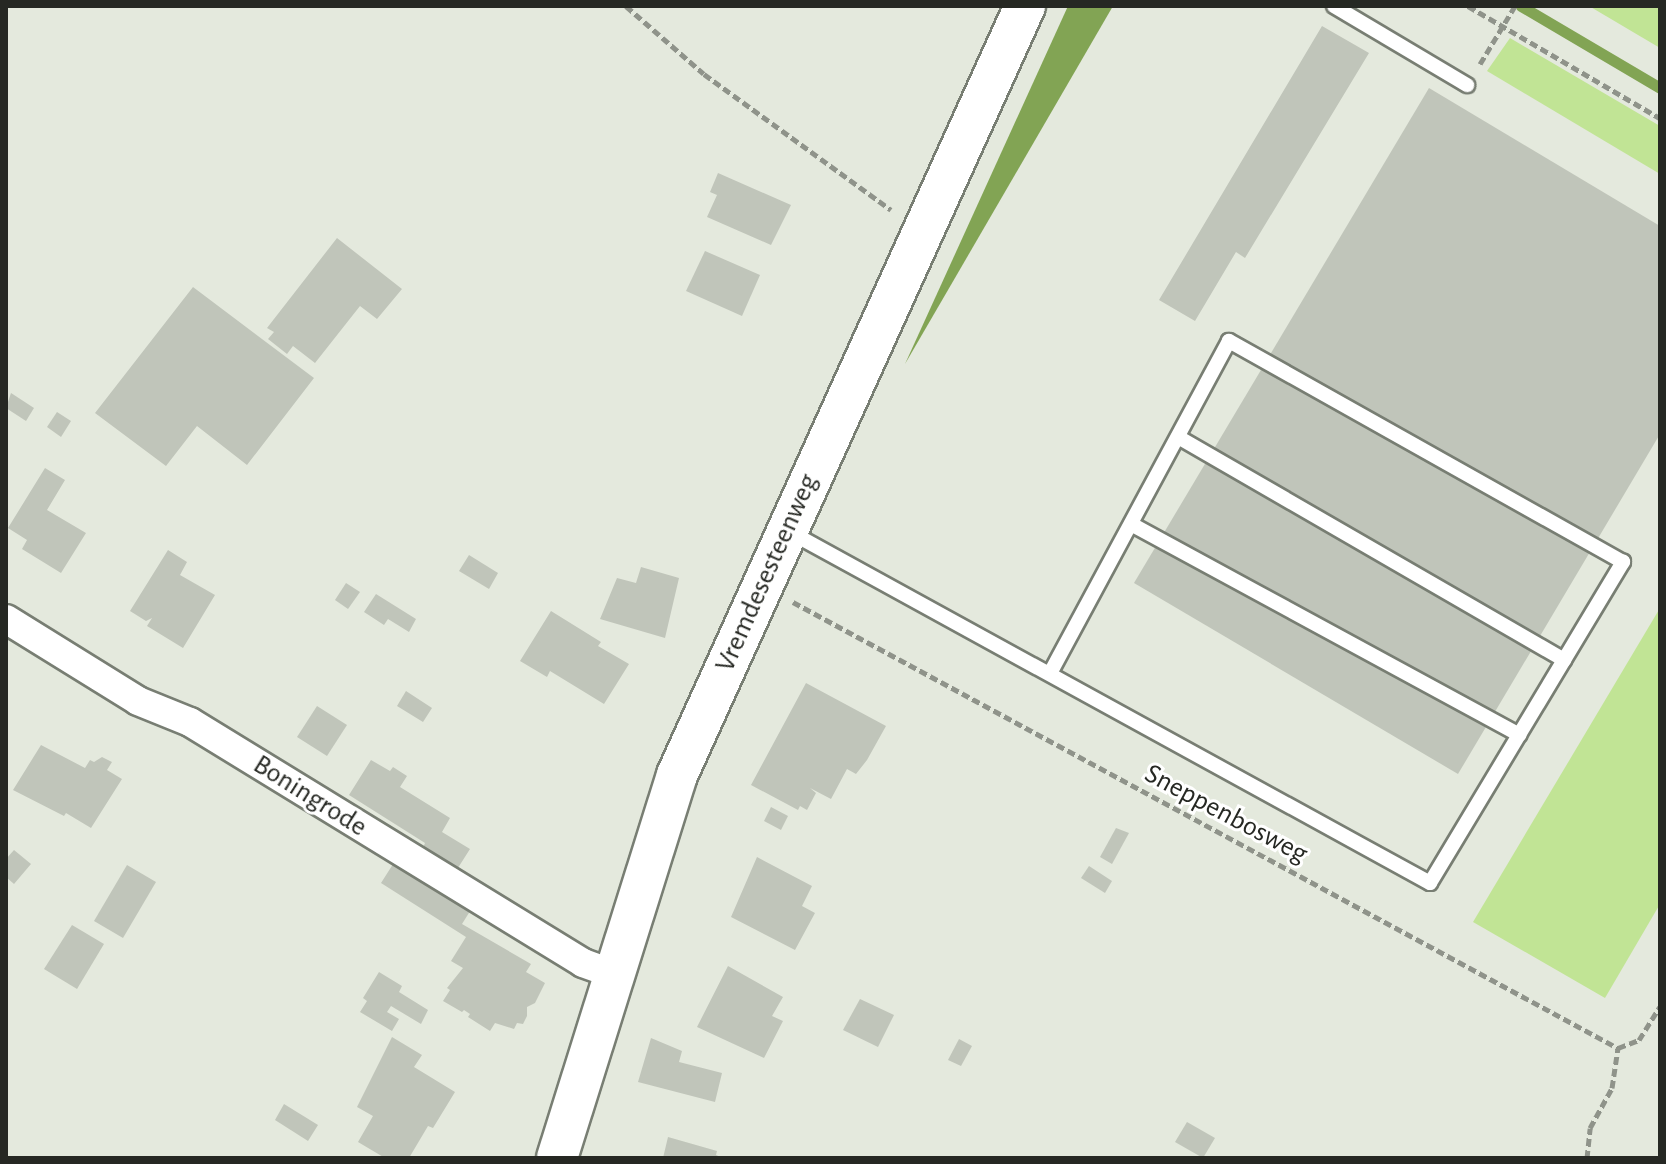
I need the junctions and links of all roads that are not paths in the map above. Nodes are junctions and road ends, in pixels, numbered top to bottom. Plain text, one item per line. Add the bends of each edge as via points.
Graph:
1 (1025, 6) edge
2 (1334, 6) edge
3 (1467, 85) road end
4 (1178, 437) junction
5 (1131, 524) junction
6 (786, 530) junction
7 (6, 619) edge
8 (1564, 660) junction
9 (1050, 673) junction
10 (1519, 735) junction
11 (613, 974) junction
12 (557, 1158) edge

1 - 6 street, Vremdesesteenweg
2 - 3 lane
4 - 5 lane
4 - 8 lane
4 - 8 lane via 1229,341 1623,562
5 - 9 lane
5 - 10 lane
6 - 9 lane
6 - 11 street, Vremdesesteenweg via 677,775
7 - 11 street, Boningrode via 138,701 190,722 583,963
8 - 10 lane
9 - 10 lane via 1430,883
11 - 12 street, Vremdesesteenweg

